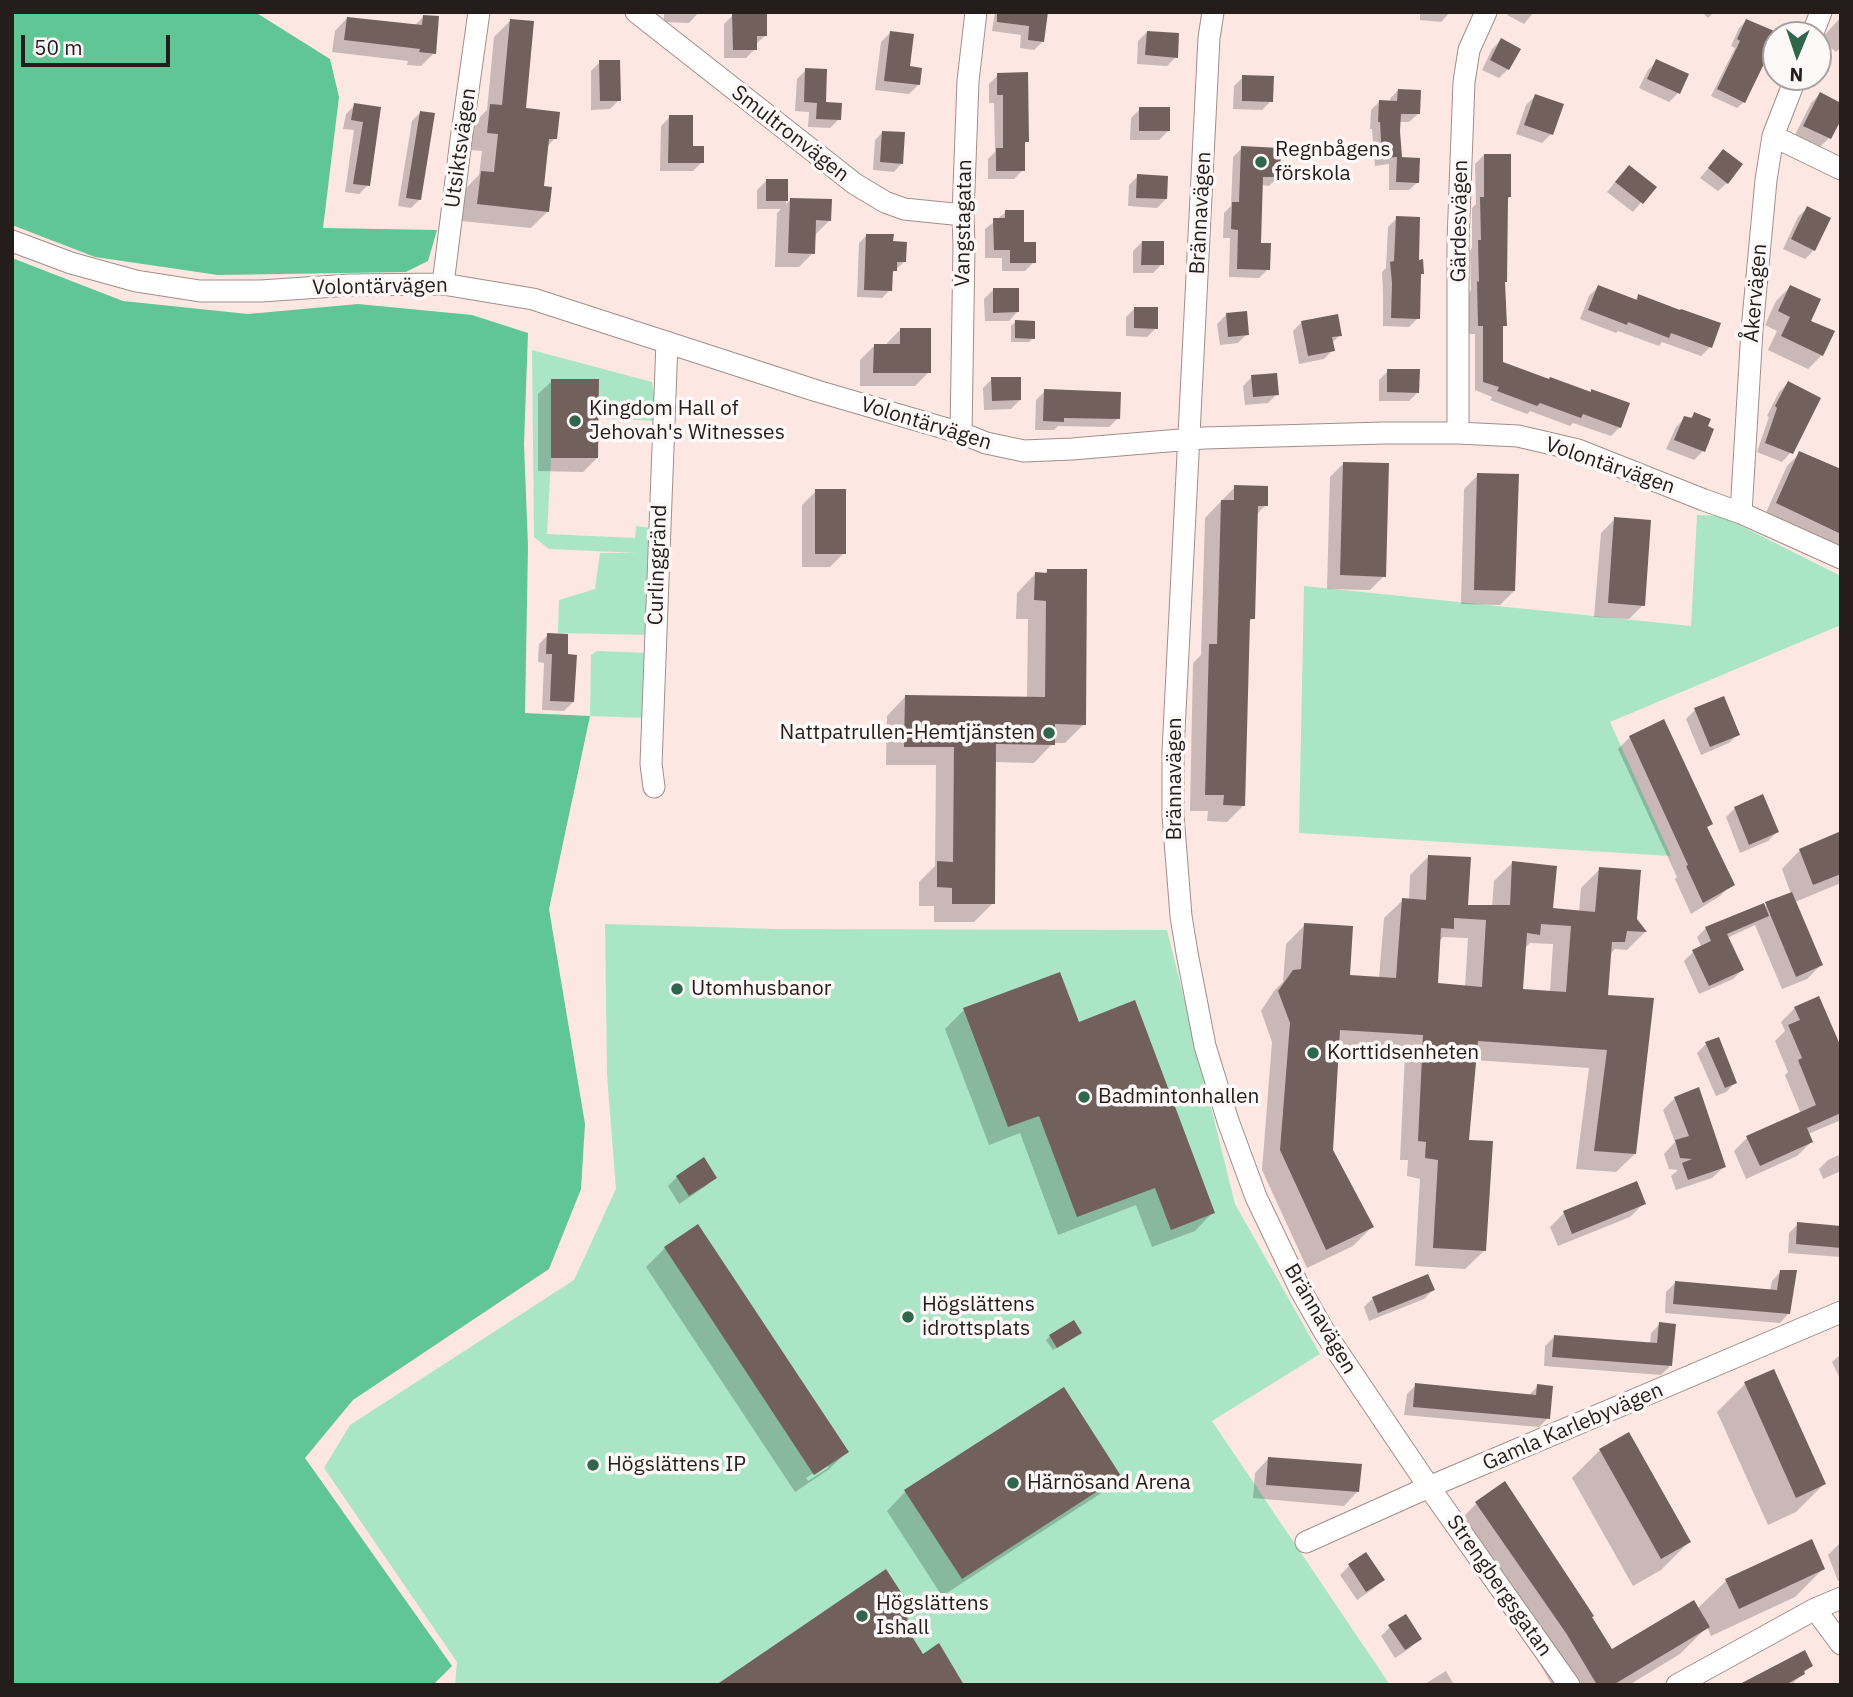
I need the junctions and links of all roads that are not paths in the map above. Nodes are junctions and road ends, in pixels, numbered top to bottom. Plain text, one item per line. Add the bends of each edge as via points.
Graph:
1 (479, 12) edge
2 (636, 12) edge
3 (976, 12) edge
4 (1213, 12) edge
5 (1486, 12) edge
6 (1791, 91) edge
7 (1773, 136) junction
8 (1841, 169) edge
9 (963, 215) junction
10 (12, 241) edge
11 (443, 284) junction
12 (667, 342) junction
13 (961, 433) junction
14 (1458, 433) junction
15 (1189, 439) junction
16 (1741, 513) junction
17 (1841, 558) edge
18 (654, 787) dead end
19 (1841, 1312) edge
20 (1429, 1487) junction
21 (1306, 1542) dead end
22 (1841, 1598) edge
23 (1815, 1608) junction
24 (1841, 1644) edge
25 (1569, 1685) edge
26 (1677, 1685) edge

1 - 11 street, Utsiktsvägen
2 - 9 street, Smultronvägen via 855,184 904,209
3 - 9 street, Vangstagatan via 968,82
4 - 15 street, Brännavägen
5 - 14 street, Gärdesvägen via 1469,50 1464,82
6 - 7 street, Åkervägen
7 - 8 street
7 - 16 street, Åkervägen via 1756,289
9 - 13 street, Vangstagatan
10 - 11 street, Volontärvägen via 136,281 200,290
11 - 12 street, Volontärvägen via 533,299
12 - 13 street, Volontärvägen
12 - 18 street, Curlinggränd via 651,751
13 - 15 street, Volontärvägen via 1024,451
14 - 15 street, Volontärvägen
14 - 16 street, Volontärvägen via 1518,436 1578,450
15 - 20 street, Brännavägen via 1173,815 1181,916 1205,1046 1256,1197 1300,1289 1341,1359
16 - 17 street, Volontärvägen
19 - 20 street, Gamla Karlebyvägen
20 - 21 street, Gamla Karlebyvägen
20 - 25 street, Strengbergsgatan
22 - 23 street
23 - 24 street
23 - 26 street

